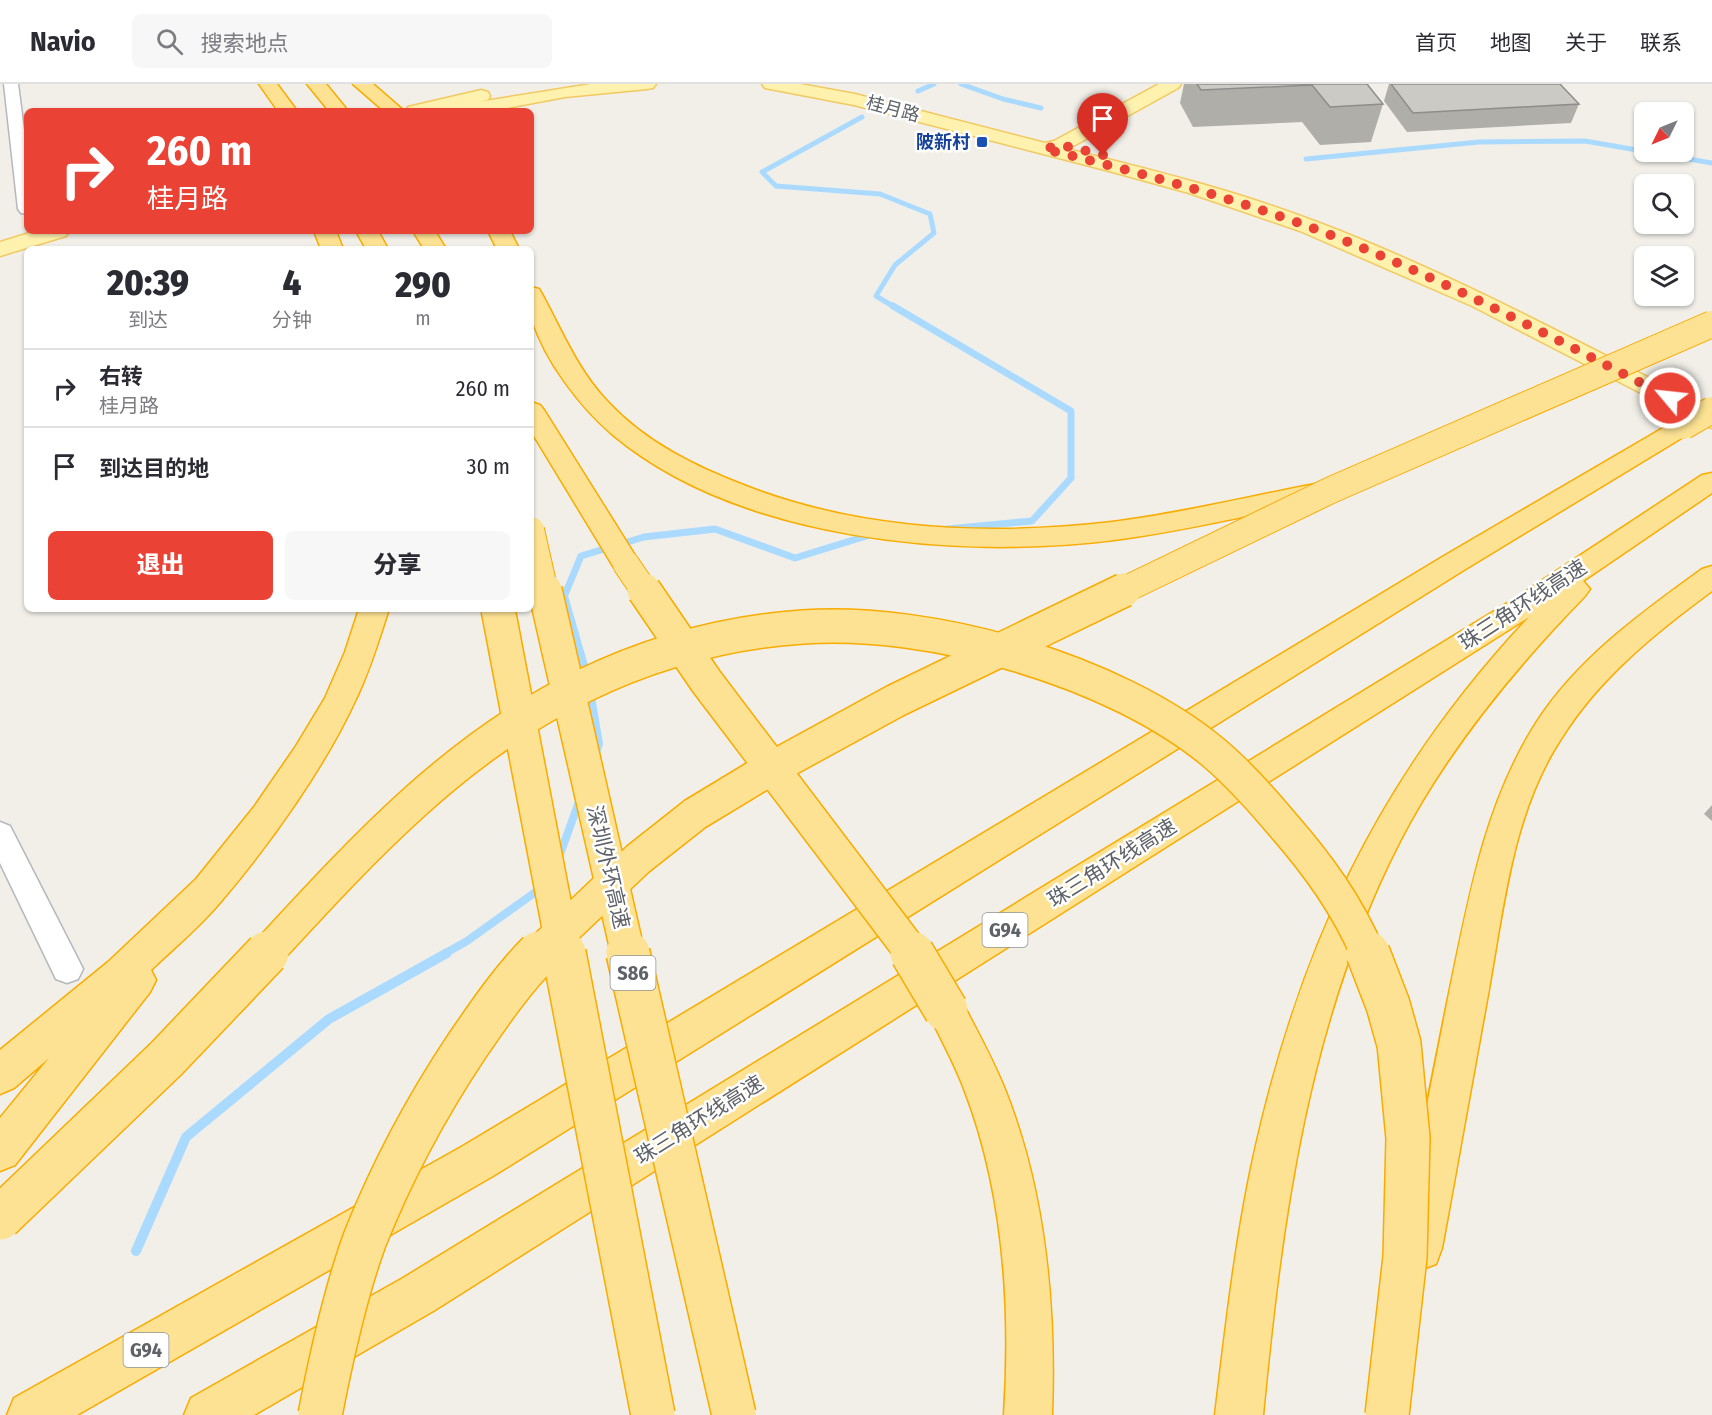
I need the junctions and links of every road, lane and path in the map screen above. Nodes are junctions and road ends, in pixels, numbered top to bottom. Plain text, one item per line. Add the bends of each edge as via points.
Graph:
1 (11, 84) edge
2 (256, 84) edge
3 (268, 84) edge
4 (316, 84) edge
5 (362, 84) edge
6 (554, 84) edge
7 (647, 84) edge
8 (771, 84) edge
9 (809, 84) edge
10 (1149, 84) edge
11 (1172, 84) edge
12 (268, 108) edge
13 (286, 108) edge
14 (336, 108) edge
15 (391, 108) edge
16 (429, 108) edge
17 (477, 108) edge
18 (1051, 145) junction
19 (24, 188) edge
20 (24, 228) edge
21 (48, 234) edge
22 (0, 235) edge
23 (0, 249) edge
24 (534, 300) edge
25 (1712, 324) edge
26 (1712, 404) edge
27 (534, 415) edge
28 (1703, 419) edge
29 (1712, 481) edge
30 (1331, 490) junction
31 (1648, 523) junction
32 (534, 543) edge
33 (1712, 576) edge
34 (373, 612) edge
35 (499, 612) edge
36 (0, 834) edge
37 (209, 890) junction
38 (67, 969) dead end
39 (0, 1075) edge
40 (0, 1151) edge
41 (0, 1218) edge
42 (31, 1415) edge
43 (208, 1415) edge
44 (320, 1415) edge
45 (653, 1415) edge
46 (734, 1415) edge
47 (1028, 1415) edge
48 (1239, 1415) edge
49 (1387, 1415) edge

1 - 19 street
2 - 12 highway
3 - 13 highway
4 - 14 highway
5 - 15 highway
6 - 16 main road
7 - 17 main road via 565,92
8 - 18 main road, 桂月路
9 - 18 main road, 桂月路 via 864,94
10 - 18 main road
11 - 18 main road
18 - 26 main road, 桂月路 via 1245,195 1354,234 1523,308
18 - 28 main road, 桂月路 via 1288,219 1362,248 1533,327
20 - 22 main road
21 - 23 main road
24 - 30 highway, bridge via 567,365 586,394 613,422 690,472 738,494 793,512 915,535 1043,538 1105,532
25 - 30 highway, bridge
27 - 47 highway, bridge via 669,629 918,961 969,1054 1006,1160 1019,1225 1031,1382
28 - 42 highway, G94 via 1444,569 478,1161
29 - 31 highway, 珠三角环线高速 / G94
30 - 44 highway, bridge via 829,735 695,814 614,880 529,963 440,1086 399,1163 365,1240 332,1353
31 - 43 highway, 珠三角环线高速 / G94 via 1525,606 419,1294
31 - 48 highway via 1561,603 1475,703 1387,832 1357,897 1310,1022 1289,1094 1253,1285
32 - 46 highway, 深圳外环高速 / S86, bridge
33 - 49 highway, bridge via 1633,635 1579,689 1532,760 1510,812 1493,866 1411,1308
34 - 37 highway via 340,700 309,755 267,817
35 - 45 highway, bridge
36 - 38 street
37 - 39 highway via 121,974
37 - 40 highway
41 - 49 highway, bridge via 189,1036 378,835 456,764 523,718 638,662 727,638 802,627 933,635 1004,649 1052,665 1163,718 1211,750 1261,798 1337,894 1385,995 1400,1049 1408,1134 1409,1209 1403,1302

